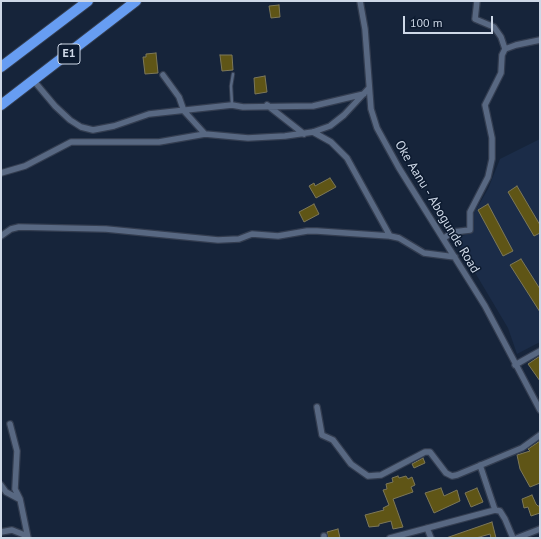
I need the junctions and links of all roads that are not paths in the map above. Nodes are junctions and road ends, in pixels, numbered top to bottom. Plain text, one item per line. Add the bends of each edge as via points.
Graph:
1 (88, 1) edge
2 (136, 1) edge
3 (360, 1) edge
4 (477, 1) edge
5 (540, 40) edge
6 (505, 49) junction
7 (1, 67) edge
8 (233, 74) dead end
9 (163, 75) dead end
10 (34, 81) junction
11 (370, 88) junction
12 (365, 94) junction
13 (1, 105) edge
14 (232, 105) junction
15 (266, 105) junction
16 (184, 110) junction
17 (314, 132) junction
18 (205, 134) junction
19 (304, 134) junction
20 (1, 173) edge
21 (1, 236) edge
22 (390, 236) junction
23 (444, 238) junction
24 (455, 257) junction
25 (540, 351) edge
26 (515, 365) junction
27 (317, 407) dead end
28 (540, 410) edge
29 (10, 424) dead end
30 (540, 435) edge
31 (480, 465) junction
32 (1, 485) edge
33 (20, 500) junction
34 (495, 510) junction
35 (427, 528) junction
36 (540, 529) edge
37 (1, 532) edge
38 (27, 537) edge
39 (390, 538) edge
40 (431, 538) edge
41 (513, 538) edge
42 (517, 538) edge

1 - 7 highway, E1
2 - 10 highway, E1
3 - 11 street, Oke Aanu - Abogunde Road
4 - 6 street via 475,19 494,27
5 - 6 street
6 - 23 street via 500,73 485,105 492,138 492,159 488,176 470,212 470,230 453,232
8 - 14 lane
9 - 16 street via 179,97
10 - 13 highway, E1
10 - 16 street via 70,120 93,130 149,114
11 - 12 street
11 - 23 street, Oke Aanu - Abogunde Road via 377,128 399,168
12 - 15 street via 313,106
12 - 17 street via 330,126
14 - 15 street
14 - 16 street
15 - 19 street
16 - 18 street
17 - 19 street
17 - 22 street via 331,142 348,158
18 - 19 street via 248,138
18 - 20 street via 159,142 71,142 25,166
21 - 22 street via 19,227 106,229 218,240 239,239 252,234 278,236 307,231
22 - 24 street via 399,238 424,253
23 - 24 street, Oke Aanu - Abogunde Road
24 - 26 street, Oke Aanu - Abogunde Road via 485,306
25 - 26 street
26 - 28 street, Oke Aanu - Abogunde Road
27 - 31 street via 322,435 333,440 351,464 368,476 381,475 425,452 433,454 446,473 452,476
29 - 33 street via 17,451 15,489
30 - 31 street via 522,448
31 - 34 street
32 - 33 street via 6,492
33 - 38 street
34 - 35 street
34 - 41 street via 500,511
35 - 39 street
35 - 40 street
36 - 42 street
37 - 38 street via 12,530

